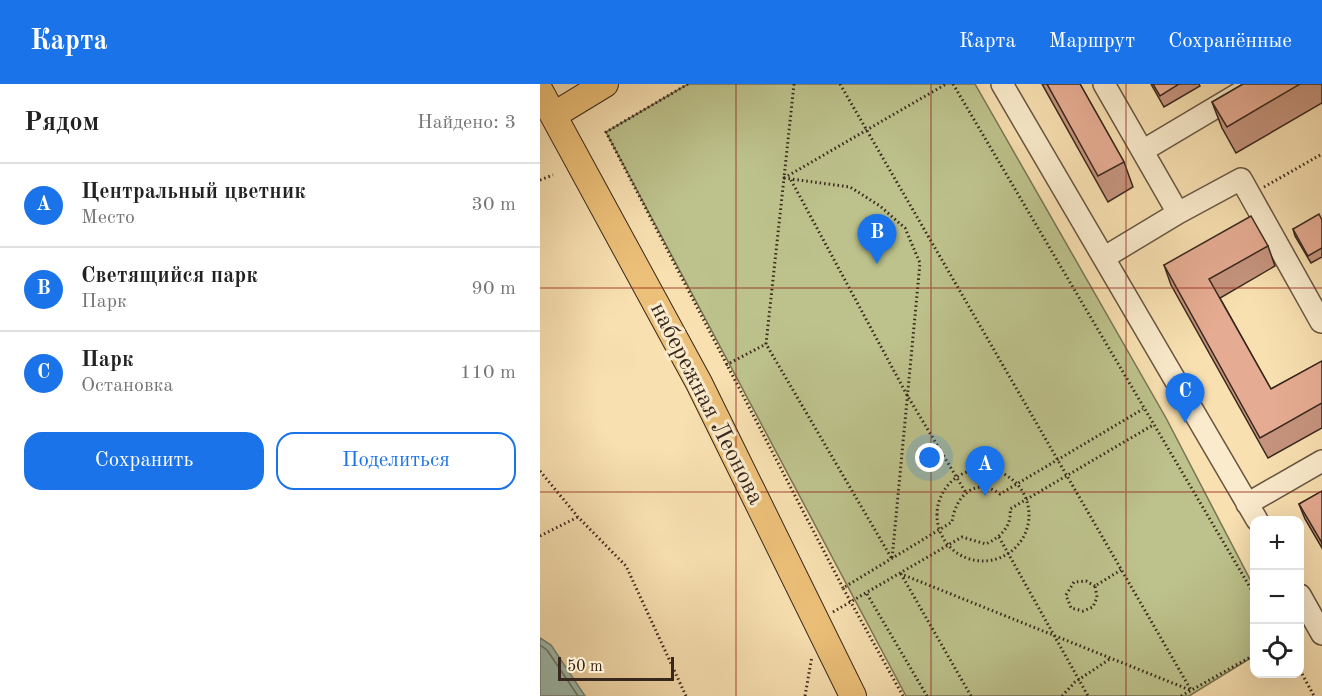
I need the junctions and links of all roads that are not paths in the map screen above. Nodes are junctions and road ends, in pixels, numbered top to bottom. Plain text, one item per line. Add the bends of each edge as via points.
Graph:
1 (605, 84) edge
2 (1002, 84) edge
3 (1104, 84) edge
4 (1255, 84) edge
5 (540, 91) edge
6 (554, 115) junction
7 (1144, 150) junction
8 (1178, 213) junction
9 (1105, 257) junction
10 (1321, 322) edge
11 (1322, 461) edge
12 (1252, 512) edge
13 (1304, 603) edge
14 (1322, 634) edge
15 (853, 696) edge

1 - 6 main road
2 - 9 street
3 - 7 street
4 - 7 street
5 - 6 main road, набережная Леонова
6 - 15 main road, набережная Леонова via 699,383
7 - 8 street
8 - 9 street
8 - 10 street via 1241,179
9 - 12 street
11 - 12 street
13 - 14 street

